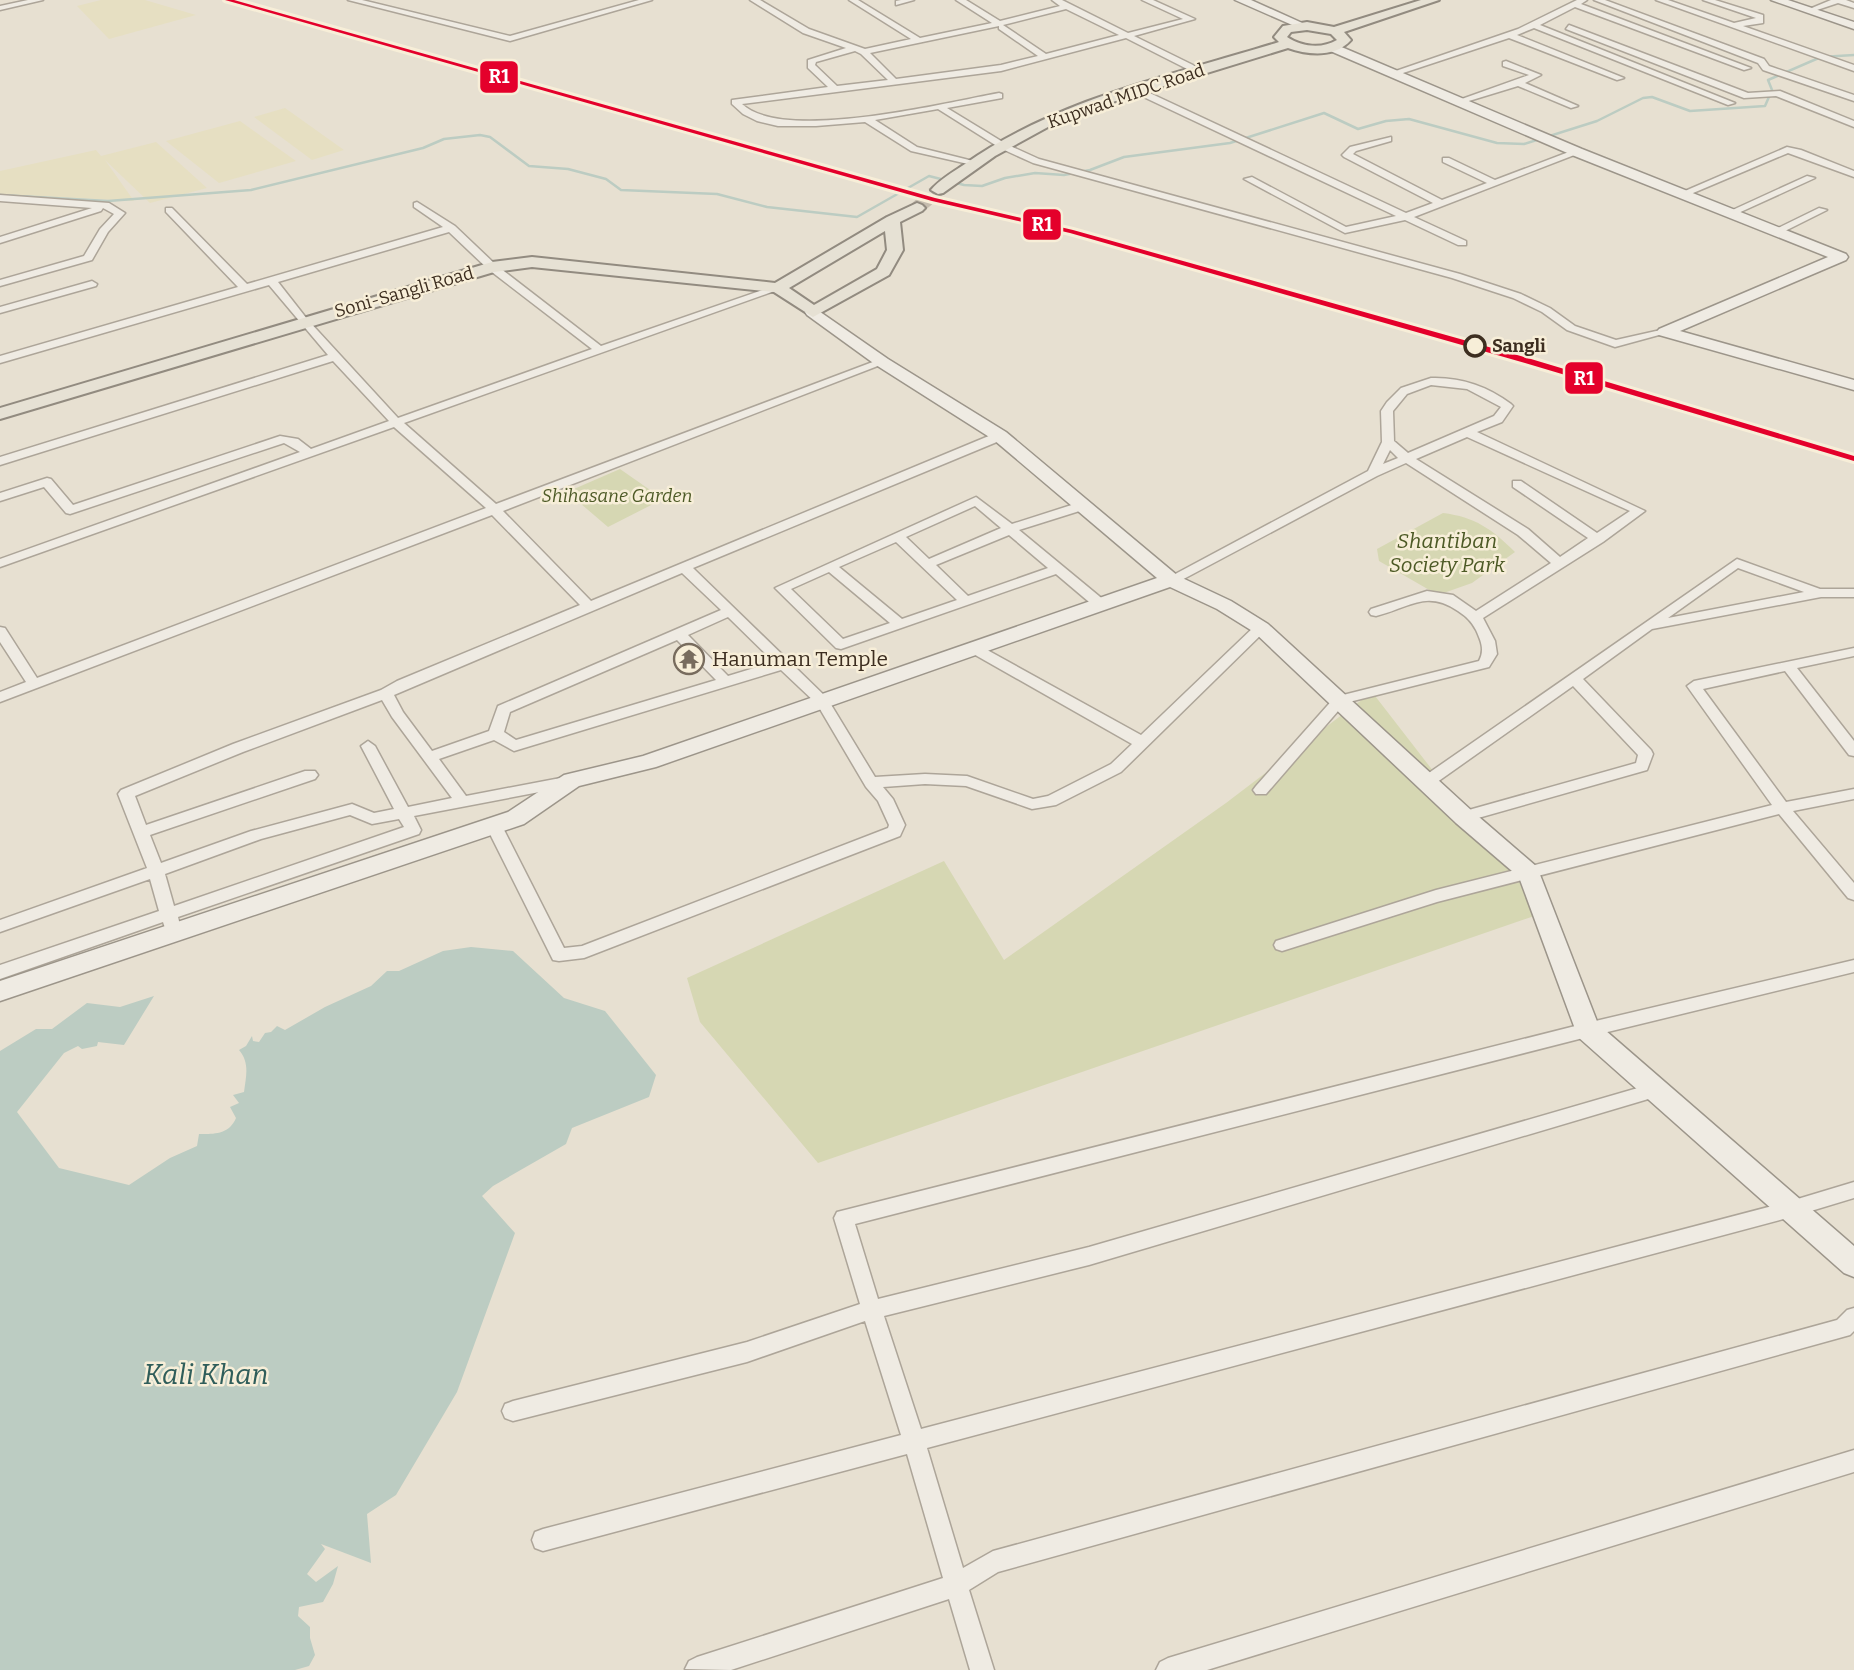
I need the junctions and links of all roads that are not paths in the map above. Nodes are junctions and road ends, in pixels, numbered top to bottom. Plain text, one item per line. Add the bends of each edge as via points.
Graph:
1 (39, 0) edge
2 (352, 0) edge
3 (648, 0) edge
4 (754, 0) edge
5 (853, 0) edge
6 (911, 0) edge
7 (960, 0) edge
8 (1056, 0) edge
9 (1146, 0) edge
10 (1227, 0) edge
11 (1241, 0) edge
12 (1433, 0) edge
13 (1598, 0) edge
14 (1660, 0) edge
15 (1707, 0) edge
16 (1838, 0) edge
17 (1784, 1) edge
18 (1578, 2) edge
19 (899, 3) dead end
20 (1067, 6) junction
21 (1854, 6) edge
22 (0, 8) edge
23 (1811, 10) junction
24 (1000, 25) junction
25 (1534, 25) junction
26 (1303, 26) junction
27 (1733, 26) junction
28 (1854, 26) edge
29 (1569, 27) dead end
30 (1335, 31) junction
31 (1715, 32) dead end
32 (1509, 35) junction
33 (1287, 36) junction
34 (1700, 36) junction
35 (1130, 37) junction
36 (918, 40) junction
37 (1681, 43) junction
38 (1332, 47) junction
39 (1671, 48) dead end
40 (854, 49) junction
41 (864, 52) junction
42 (1661, 54) dead end
43 (1047, 58) junction
44 (1650, 59) junction
45 (1507, 64) dead end
46 (1747, 68) dead end
47 (1854, 68) edge
48 (1198, 71) junction
49 (1394, 73) junction
50 (1620, 78) dead end
51 (893, 80) junction
52 (1518, 83) junction
53 (834, 88) junction
54 (1136, 90) junction
55 (999, 96) dead end
56 (1854, 98) edge
57 (1462, 102) junction
58 (1731, 103) dead end
59 (1574, 106) dead end
60 (940, 107) junction
61 (867, 119) junction
62 (1854, 124) edge
63 (1388, 139) dead end
64 (1003, 146) junction
65 (1577, 152) junction
66 (1446, 160) dead end
67 (974, 164) junction
68 (1854, 174) edge
69 (1810, 178) dead end
70 (1248, 179) dead end
71 (1494, 183) junction
72 (938, 191) tunnel mouth
73 (1683, 194) junction
74 (0, 198) edge
75 (1441, 203) junction
76 (417, 205) dead end
77 (109, 206) junction
78 (917, 208) tunnel mouth
79 (169, 210) dead end
80 (1822, 210) dead end
81 (1731, 213) junction
82 (1405, 217) junction
83 (892, 220) junction
84 (451, 229) junction
85 (1777, 231) junction
86 (0, 240) edge
87 (1462, 243) dead end
88 (1847, 254) edge
89 (492, 267) junction
90 (271, 279) junction
91 (0, 283) edge
92 (92, 284) dead end
93 (244, 287) junction
94 (778, 288) junction
95 (0, 310) edge
96 (813, 312) junction
97 (303, 321) junction
98 (1665, 332) junction
99 (600, 350) junction
100 (337, 356) junction
101 (0, 360) edge
102 (881, 362) junction
103 (1854, 385) edge
104 (0, 414) edge
105 (397, 423) junction
106 (1469, 433) junction
107 (1000, 436) junction
108 (1388, 442) junction
109 (309, 453) junction
110 (1407, 459) junction
111 (0, 461) edge
112 (1373, 473) junction
113 (1517, 484) dead end
114 (0, 497) edge
115 (1085, 505) junction
116 (493, 508) junction
117 (1011, 529) junction
118 (898, 536) junction
119 (1598, 539) junction
120 (0, 563) edge
121 (928, 564) junction
122 (1560, 564) junction
123 (683, 566) junction
124 (831, 566) junction
125 (1058, 569) junction
126 (1171, 580) junction
127 (1819, 593) junction
128 (1854, 593) edge
129 (967, 601) junction
130 (1100, 604) junction
131 (588, 605) junction
132 (731, 611) junction
133 (1376, 612) dead end
134 (1476, 617) junction
135 (900, 624) junction
136 (1646, 626) junction
137 (1261, 628) junction
138 (0, 631) edge
139 (679, 634) junction
140 (975, 649) junction
141 (1854, 652) edge
142 (784, 664) junction
143 (1788, 666) junction
144 (1574, 677) junction
145 (724, 681) junction
146 (34, 684) junction
147 (386, 693) junction
148 (0, 697) edge
149 (1340, 700) junction
150 (822, 701) junction
151 (496, 734) junction
152 (1143, 743) junction
153 (368, 746) dead end
154 (1854, 751) edge
155 (429, 757) junction
156 (310, 775) dead end
157 (572, 780) junction
158 (1428, 781) junction
159 (871, 783) junction
160 (1261, 790) dead end
161 (1854, 794) edge
162 (462, 801) junction
163 (1782, 808) junction
164 (405, 813) junction
165 (1464, 817) junction
166 (494, 826) junction
167 (142, 832) junction
168 (419, 840) junction
169 (156, 870) junction
170 (1529, 873) junction
171 (1854, 894) edge
172 (172, 923) junction
173 (0, 926) edge
174 (1282, 945) dead end
175 (1854, 966) edge
176 (0, 972) edge
177 (0, 992) edge
178 (1587, 1030) junction
179 (1655, 1090) junction
180 (1854, 1190) edge
181 (1791, 1209) junction
182 (1854, 1264) edge
183 (870, 1310) junction
184 (1854, 1317) edge
185 (513, 1411) dead end
186 (915, 1442) junction
187 (1854, 1461) edge
188 (543, 1541) dead end
189 (955, 1586) junction
190 (697, 1669) edge
191 (982, 1670) edge
192 (1168, 1670) edge

1 - 22 street
2 - 3 street via 510,39
4 - 40 street via 806,31
5 - 36 street
6 - 19 street
7 - 24 street
8 - 20 street
9 - 35 street via 1191,19
10 - 33 main road
11 - 26 main road
12 - 30 main road
13 - 34 street
14 - 27 street
15 - 27 street via 1760,17 1760,21
16 - 21 street
16 - 23 street
17 - 23 main road
18 - 25 street
18 - 37 street
20 - 24 street
20 - 35 street
23 - 28 main road
24 - 36 street
24 - 43 street
25 - 32 street
25 - 58 street
26 - 30 main road, Kupwad MIDC Road
26 - 33 main road, Kupwad MIDC Road
27 - 47 street
29 - 44 street
30 - 38 main road via 1345,40
31 - 34 street
32 - 49 street
32 - 50 street
33 - 38 main road via 1313,49
33 - 48 main road, Kupwad MIDC Road
34 - 37 street
34 - 56 street via 1761,61 1766,68
35 - 43 street
35 - 48 street
36 - 41 street
37 - 39 street
37 - 46 street
38 - 49 main road
40 - 41 street
40 - 53 street via 812,60 811,66
41 - 51 street
42 - 44 street
43 - 51 street via 1002,68
44 - 62 street via 1746,96 1777,93
45 - 52 street via 1537,75
48 - 54 main road, Kupwad MIDC Road
49 - 57 main road
51 - 53 street
52 - 57 street
52 - 59 street
53 - 61 street via 735,102 752,116 782,125
54 - 64 main road, Kupwad MIDC Road via 1052,119
54 - 82 street
55 - 60 street
57 - 65 main road
60 - 61 street
60 - 64 street
61 - 67 street via 914,149
63 - 75 street via 1347,155
64 - 67 main road, Kupwad MIDC Road
64 - 98 street via 1115,185 1456,276 1517,296 1596,339 1615,344
65 - 71 street
65 - 73 main road
66 - 71 street
67 - 72 main road, Kupwad MIDC Road
68 - 73 street via 1787,150
69 - 81 street
70 - 82 street via 1345,230
71 - 75 street
73 - 81 main road
74 - 77 street
75 - 82 street
76 - 84 street
77 - 86 street
77 - 91 street via 120,213 88,258
78 - 83 main road
79 - 93 street
80 - 85 street
81 - 85 main road
82 - 87 street
83 - 94 main road
83 - 96 main road via 895,250 883,272
84 - 89 street
84 - 90 street
85 - 88 main road
88 - 98 main road
89 - 94 main road, Soni-Sangli Road via 532,262
89 - 97 main road, Soni-Sangli Road
89 - 99 street
90 - 93 street
90 - 97 street
92 - 95 street
93 - 101 street
94 - 96 main road, Soni-Sangli Road
94 - 99 street
96 - 102 main road
97 - 100 street
97 - 104 main road, Soni-Sangli Road
98 - 103 main road
99 - 105 street
100 - 105 street
100 - 111 street
102 - 107 main road
102 - 116 street
105 - 109 street
105 - 116 street
106 - 108 street via 1498,419 1507,406 1488,391 1441,379 1403,390 1387,411
106 - 110 street
106 - 119 street via 1639,511
107 - 115 main road
107 - 123 street
108 - 110 street
108 - 112 street
109 - 114 street via 284,439 70,510 47,482
109 - 120 street
110 - 112 street
110 - 122 street via 1523,532
112 - 126 street
113 - 119 street
115 - 117 street
115 - 126 main road
116 - 131 street
116 - 146 street
117 - 118 street via 976,501
117 - 121 street
117 - 125 street
118 - 121 street
118 - 124 street
119 - 122 street
121 - 129 street
122 - 134 street
123 - 131 street
123 - 132 street
124 - 135 street
124 - 135 street via 782,589 841,645
125 - 129 street
125 - 130 street
126 - 130 main road
126 - 137 main road
127 - 128 street
127 - 136 street
127 - 136 street via 1737,563
129 - 135 street
130 - 140 main road
131 - 147 street
132 - 139 street
132 - 142 street
133 - 134 street via 1427,595 1448,598
134 - 149 street via 1488,641 1490,653 1484,664
136 - 144 street
137 - 149 main road
137 - 152 street
138 - 146 street
139 - 145 street
139 - 151 street via 503,709
140 - 150 main road
140 - 152 street
141 - 143 street
142 - 145 street
142 - 150 street
143 - 154 street
143 - 163 street via 1694,686
144 - 158 street
144 - 165 street via 1646,754 1642,766
145 - 151 street via 514,746
146 - 148 street
147 - 155 street
147 - 167 street via 126,794
149 - 158 main road
149 - 160 street
150 - 157 main road via 648,762
150 - 159 street
151 - 155 street
152 - 159 street via 1116,768 1051,801 1032,804 968,781
153 - 164 street
155 - 162 street
156 - 167 street
157 - 162 street
157 - 166 main road via 516,818
158 - 165 main road
159 - 166 street via 894,818 894,832 584,952 559,955
161 - 163 street
162 - 164 street
163 - 170 street
163 - 171 street
164 - 168 street
164 - 169 street via 372,819 352,809
165 - 170 main road
166 - 168 main road
167 - 169 street
168 - 172 main road
169 - 172 street
169 - 173 street
170 - 174 street via 1436,896
170 - 178 main road
172 - 176 street
172 - 177 main road
175 - 178 street
178 - 179 main road
178 - 183 street via 844,1218
179 - 181 main road
179 - 183 street via 1089,1256
180 - 181 street
181 - 182 main road
181 - 186 street
183 - 185 street via 747,1352
183 - 186 street
184 - 189 street via 1843,1328 993,1562
186 - 188 street
186 - 189 street
187 - 192 street
189 - 190 street
189 - 191 street

